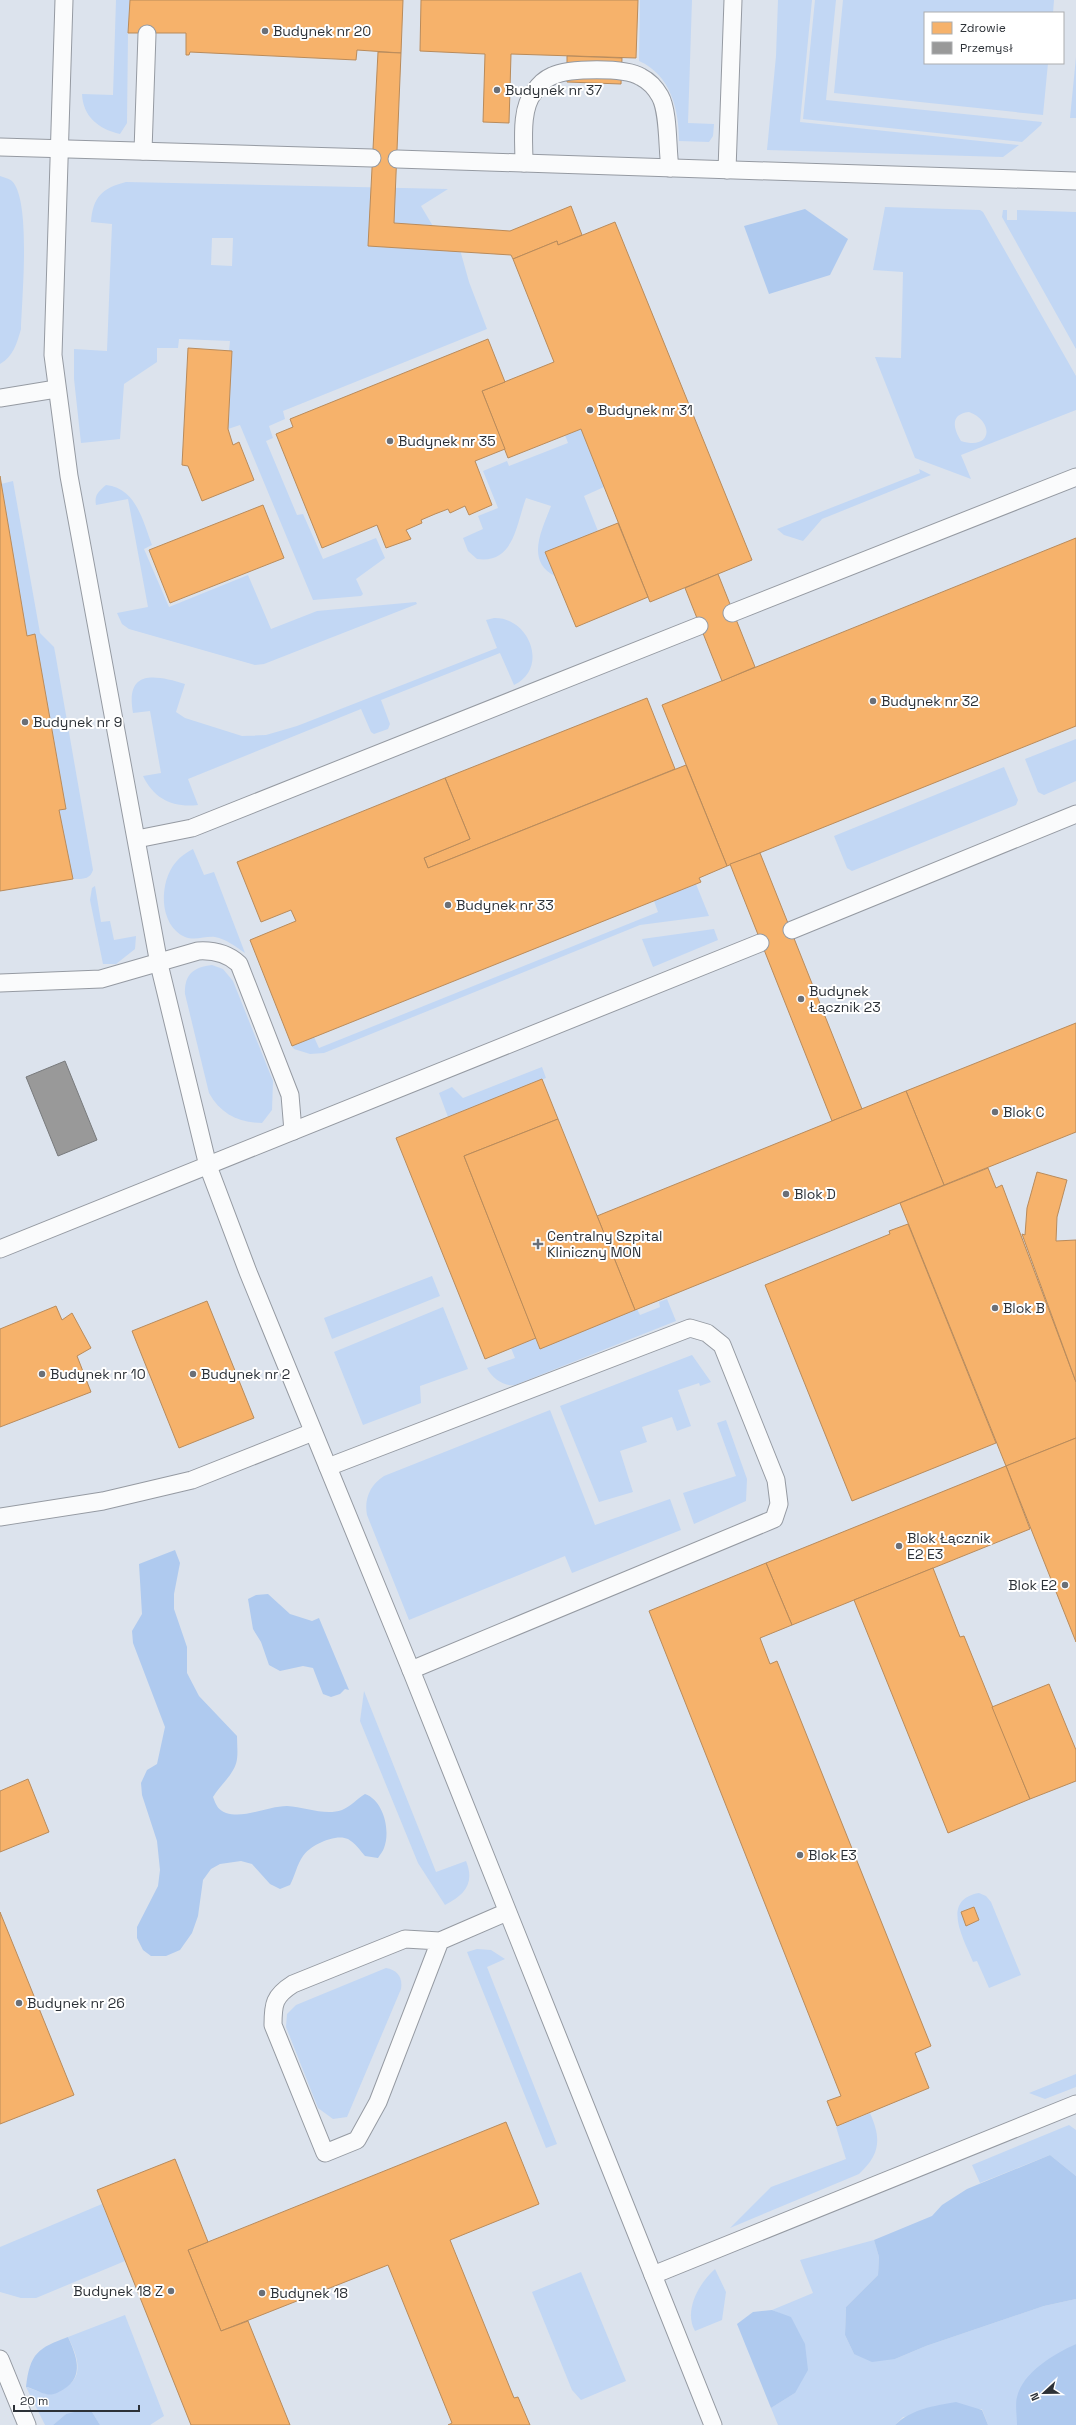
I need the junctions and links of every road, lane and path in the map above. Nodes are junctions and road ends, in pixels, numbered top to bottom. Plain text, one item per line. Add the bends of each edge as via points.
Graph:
1 (64, 0) edge
2 (733, 0) edge
3 (147, 34) dead end
4 (0, 147) edge
5 (60, 149) junction
6 (143, 151) junction
7 (372, 158) dead end
8 (397, 159) dead end
9 (524, 163) junction
10 (670, 168) junction
11 (727, 170) junction
12 (1076, 181) edge
13 (56, 389) junction
14 (0, 398) edge
15 (1076, 477) edge
16 (732, 613) dead end
17 (700, 626) dead end
18 (1076, 814) edge
19 (137, 839) junction
20 (792, 930) dead end
21 (760, 943) dead end
22 (159, 964) junction
23 (0, 983) edge
24 (293, 1131) junction
25 (208, 1166) junction
26 (0, 1249) edge
27 (313, 1432) junction
28 (328, 1467) junction
29 (0, 1517) edge
30 (411, 1670) junction
31 (507, 1912) junction
32 (440, 1942) junction
33 (1076, 2104) edge
34 (653, 2275) junction
35 (0, 2359) edge
36 (27, 2425) edge
37 (713, 2425) edge

1 - 5 lane
2 - 11 lane
3 - 6 lane
4 - 5 lane
5 - 6 lane
5 - 13 lane via 56,207 53,356
6 - 7 lane
8 - 9 lane
9 - 10 lane
9 - 10 lane via 526,113 533,93 542,83 552,76 575,70 628,71 648,81 660,97 666,119 666,145
10 - 11 lane
11 - 12 lane
13 - 14 lane
13 - 19 lane via 69,476
15 - 16 lane
17 - 19 lane via 192,828
18 - 20 lane
19 - 22 lane
21 - 24 lane
22 - 23 lane via 85,981
22 - 24 lane via 198,951 210,951 231,957 239,964 290,1095
22 - 25 lane
24 - 25 lane
25 - 26 lane
25 - 27 lane
27 - 28 lane
27 - 29 lane via 192,1480 103,1500
28 - 30 lane
28 - 30 lane via 690,1328 716,1338 725,1353 776,1480 779,1504 774,1519
30 - 31 lane
31 - 32 lane
31 - 34 lane
32 - 32 lane via 405,1939 294,1984 278,1995 274,2005 273,2025 325,2153 357,2140 378,2102
33 - 34 lane
34 - 37 lane
35 - 36 lane

